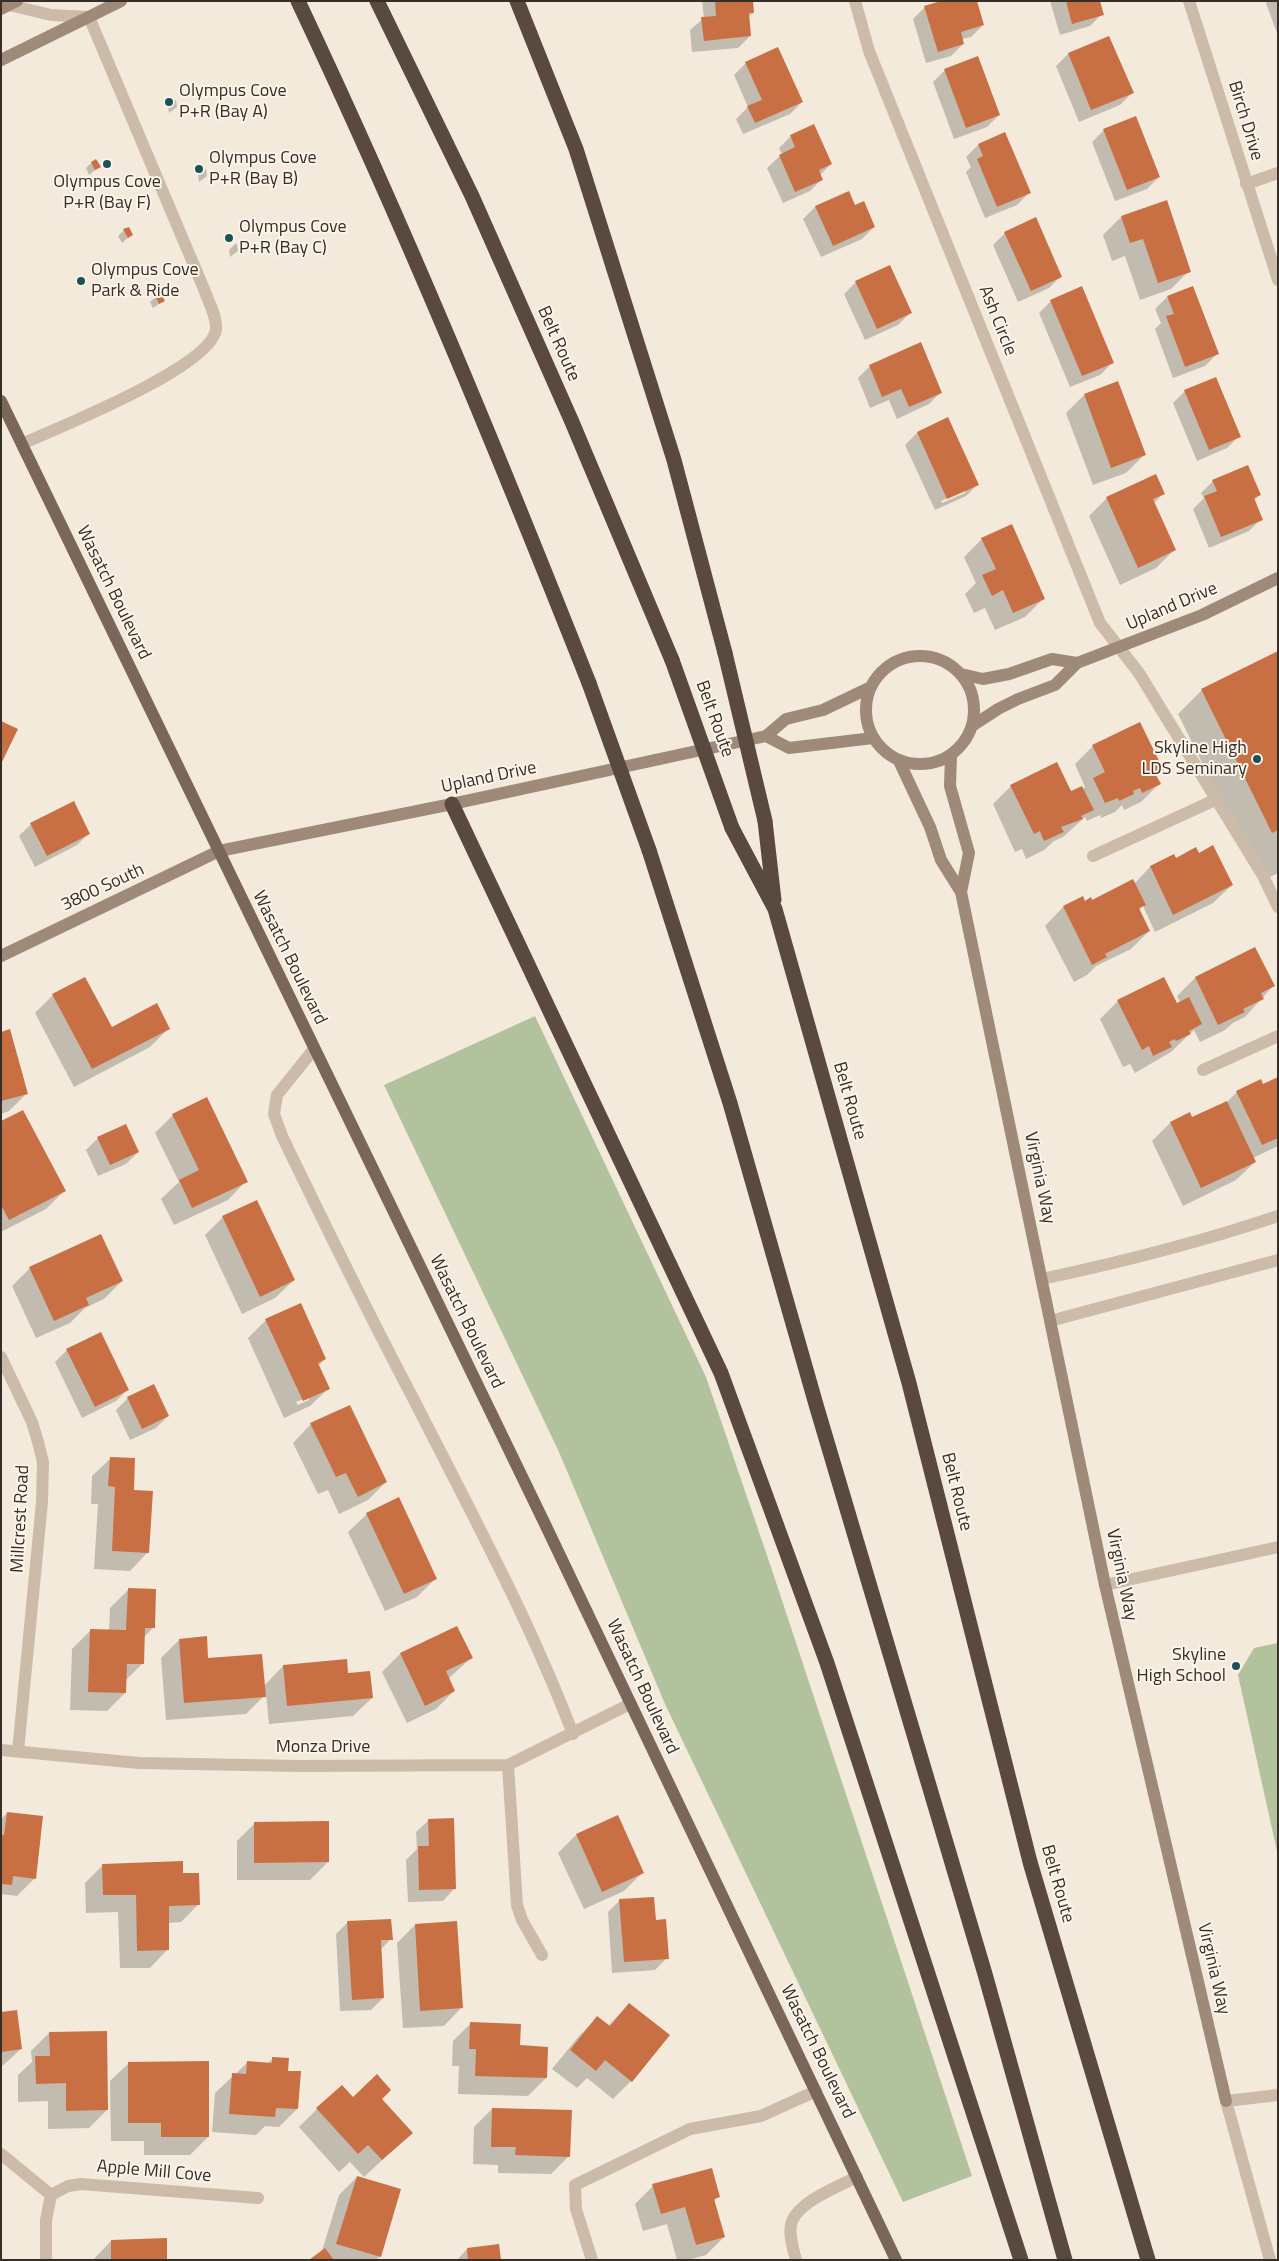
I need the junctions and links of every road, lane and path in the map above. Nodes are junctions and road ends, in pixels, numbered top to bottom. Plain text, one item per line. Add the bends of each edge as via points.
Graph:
1 (103, 1) edge
2 (121, 1) edge
3 (298, 1) edge
4 (378, 1) edge
5 (517, 1) edge
6 (855, 1) edge
7 (1189, 1) edge
8 (9, 5) edge
9 (89, 17) junction
10 (1, 60) edge
11 (1278, 173) edge
12 (1246, 184) junction
13 (1278, 280) edge
14 (1, 401) edge
15 (22, 444) junction
16 (1278, 578) edge
17 (1120, 648) junction
18 (1077, 663) junction
19 (960, 674) junction
20 (871, 687) junction
21 (972, 726) junction
22 (766, 736) junction
23 (873, 738) junction
24 (951, 755) junction
25 (899, 761) junction
26 (1217, 799) junction
27 (452, 804) junction
28 (219, 852) junction
29 (1093, 856) dead end
30 (961, 892) junction
31 (1278, 907) edge
32 (775, 909) junction
33 (1, 956) edge
34 (1278, 1036) edge
35 (314, 1049) junction
36 (1203, 1070) dead end
37 (1278, 1216) edge
38 (1278, 1260) edge
39 (1042, 1279) junction
40 (1050, 1321) junction
41 (1, 1357) edge
42 (1278, 1547) edge
43 (1105, 1585) junction
44 (630, 1704) junction
45 (573, 1734) junction
46 (1, 1750) edge
47 (18, 1751) junction
48 (508, 1765) junction
49 (542, 1956) dead end
50 (816, 2091) junction
51 (1278, 2095) edge
52 (1226, 2102) junction
53 (1, 2154) edge
54 (857, 2177) junction
55 (51, 2195) junction
56 (258, 2198) dead end
57 (46, 2260) edge
58 (592, 2260) edge
59 (796, 2260) edge
60 (896, 2260) edge
61 (1021, 2260) edge
62 (1065, 2260) edge
63 (1148, 2260) edge
64 (1270, 2260) edge

1 - 9 street
2 - 9 street
3 - 62 highway, bridge via 492,440 589,683 649,850 730,1103 819,1418 985,1974
4 - 32 highway, Belt Route, bridge via 472,196 572,422 672,660 732,828
5 - 32 highway, bridge via 576,149 674,460 765,821
6 - 17 street, Ash Circle via 869,51 1100,622
7 - 12 street, Birch Drive
8 - 9 street via 51,15
9 - 10 street
9 - 15 street via 204,289 216,329 203,350 174,372
11 - 12 street
12 - 13 street, Birch Drive
14 - 15 main road, Wasatch Boulevard
15 - 28 main road, Wasatch Boulevard
16 - 17 street, Upland Drive via 1202,615
17 - 18 street, Upland Drive
17 - 26 street, Ash Circle
18 - 19 street via 1052,658 1009,674 983,679
18 - 21 street, Upland Drive via 1055,685 1004,706
19 - 20 street via 947,663 930,657 913,657 896,662 881,672
19 - 21 street via 970,690 974,708
20 - 22 street, Upland Drive via 823,710 786,718
20 - 23 street via 866,704 867,722
21 - 24 street via 964,742
22 - 23 street via 789,748
22 - 27 street, Upland Drive
23 - 25 street via 884,752
24 - 25 street via 934,763 917,765
24 - 30 street, Virginia Way via 950,786 969,853
25 - 30 street, Virginia Way via 930,827 941,860
26 - 29 street
26 - 31 street, Ash Circle
27 - 28 street, Upland Drive
27 - 61 highway via 721,1373 827,1663
28 - 33 street, 3800 South
28 - 35 main road, Wasatch Boulevard
30 - 39 street, Virginia Way
32 - 63 highway, Belt Route via 909,1383 1030,1862
34 - 36 street
35 - 44 main road, Wasatch Boulevard
35 - 45 street via 277,1095 274,1114 282,1136 350,1277 493,1553 553,1682
37 - 39 street via 1115,1263
38 - 40 street
39 - 40 street, Virginia Way
40 - 43 street, Virginia Way
41 - 47 street, Millcrest Road via 32,1422 43,1462
42 - 43 street
43 - 52 street, Virginia Way
44 - 45 street, Monza Drive
44 - 50 main road, Wasatch Boulevard
45 - 48 street, Monza Drive
46 - 47 street, Monza Drive
47 - 48 street, Monza Drive via 139,1763
48 - 49 street via 517,1905
50 - 54 main road, Wasatch Boulevard
50 - 58 street via 761,2116 690,2130 574,2186 576,2209
51 - 52 street
52 - 64 street, Virginia Way
53 - 55 street
54 - 59 street via 807,2203 798,2212 791,2222 790,2232
54 - 60 main road, Wasatch Boulevard
55 - 56 street, Apple Mill Cove via 68,2186 81,2184
55 - 57 street via 46,2220

